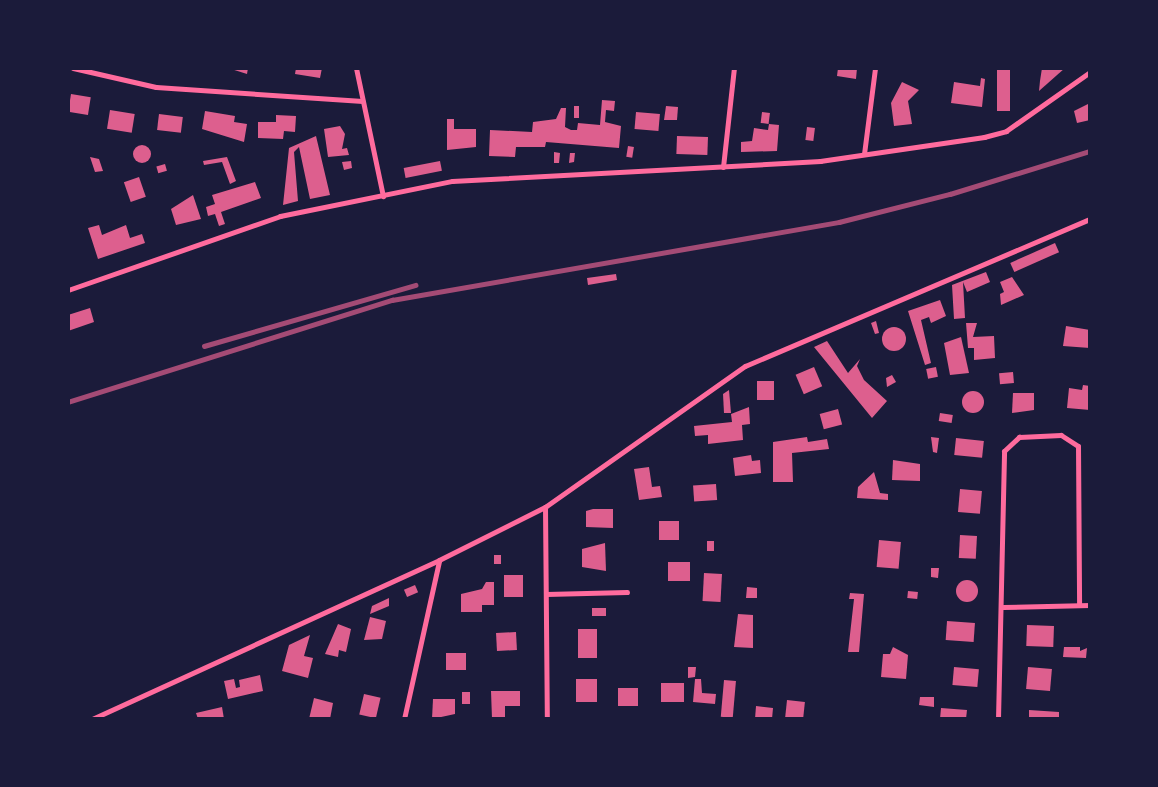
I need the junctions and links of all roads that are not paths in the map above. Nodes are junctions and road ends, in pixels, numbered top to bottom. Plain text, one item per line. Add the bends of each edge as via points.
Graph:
1 (73, 68) edge
2 (356, 68) edge
3 (734, 68) edge
4 (875, 68) edge
5 (1090, 72) edge
6 (363, 102) junction
7 (864, 154) junction
8 (723, 167) junction
9 (383, 197) junction
10 (1090, 219) edge
11 (68, 290) edge
12 (545, 507) junction
13 (439, 561) junction
14 (626, 592) dead end
15 (547, 594) junction
16 (1090, 605) edge
17 (1079, 606) junction
18 (1003, 607) junction
19 (97, 718) edge
20 (404, 719) edge
21 (547, 719) edge
22 (998, 719) edge

1 - 6 street via 156,87
2 - 6 street
3 - 8 street
4 - 7 street
5 - 7 street via 1006,131
6 - 9 street
7 - 8 street
8 - 9 street via 452,181
9 - 11 street via 280,216
10 - 12 street via 744,366
12 - 13 street
12 - 15 street
13 - 19 street
13 - 20 street
14 - 15 street
15 - 21 street
16 - 17 street
17 - 18 street
17 - 18 street via 1078,446 1061,435 1019,437 1003,451
18 - 22 street

